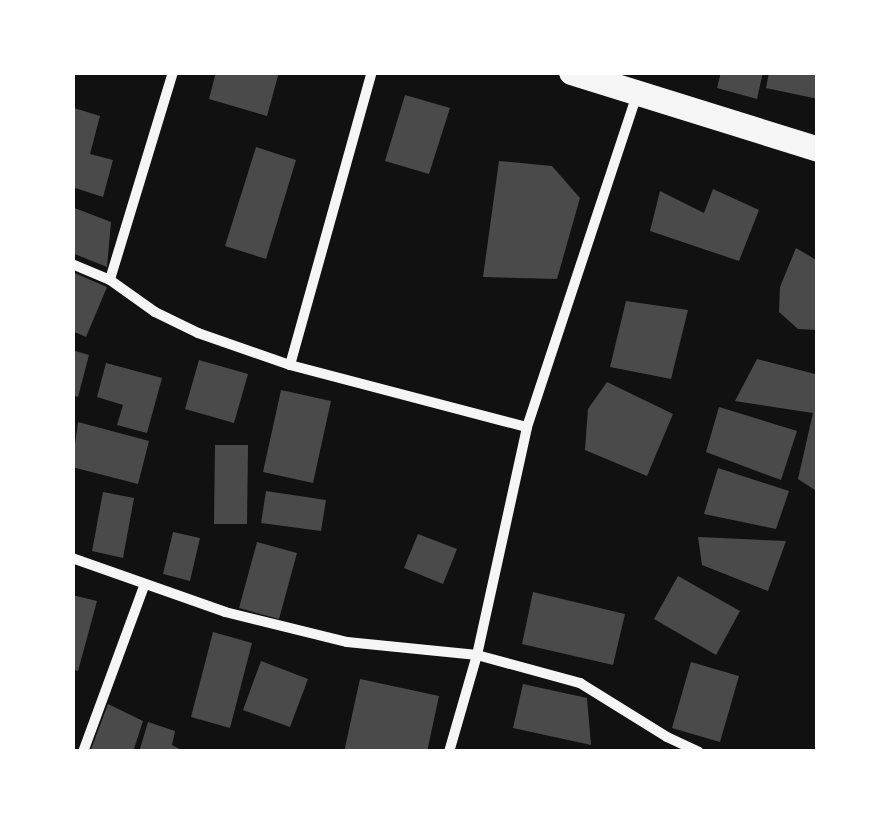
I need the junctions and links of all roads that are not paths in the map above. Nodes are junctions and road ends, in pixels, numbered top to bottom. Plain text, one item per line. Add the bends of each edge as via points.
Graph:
1 (173, 72) edge
2 (372, 72) edge
3 (571, 72) edge
4 (637, 94) junction
5 (818, 149) edge
6 (72, 264) edge
7 (110, 280) junction
8 (290, 365) junction
9 (527, 427) junction
10 (72, 558) edge
11 (144, 586) junction
12 (477, 655) junction
13 (83, 752) edge
14 (449, 752) edge
15 (699, 752) edge

1 - 7 street
2 - 8 street
3 - 4 highway
4 - 5 highway
4 - 9 street
6 - 7 street
7 - 8 street via 198,333
8 - 9 street
9 - 12 street
10 - 11 street
11 - 12 street via 347,642
11 - 13 street
12 - 14 street
12 - 15 street via 580,683

